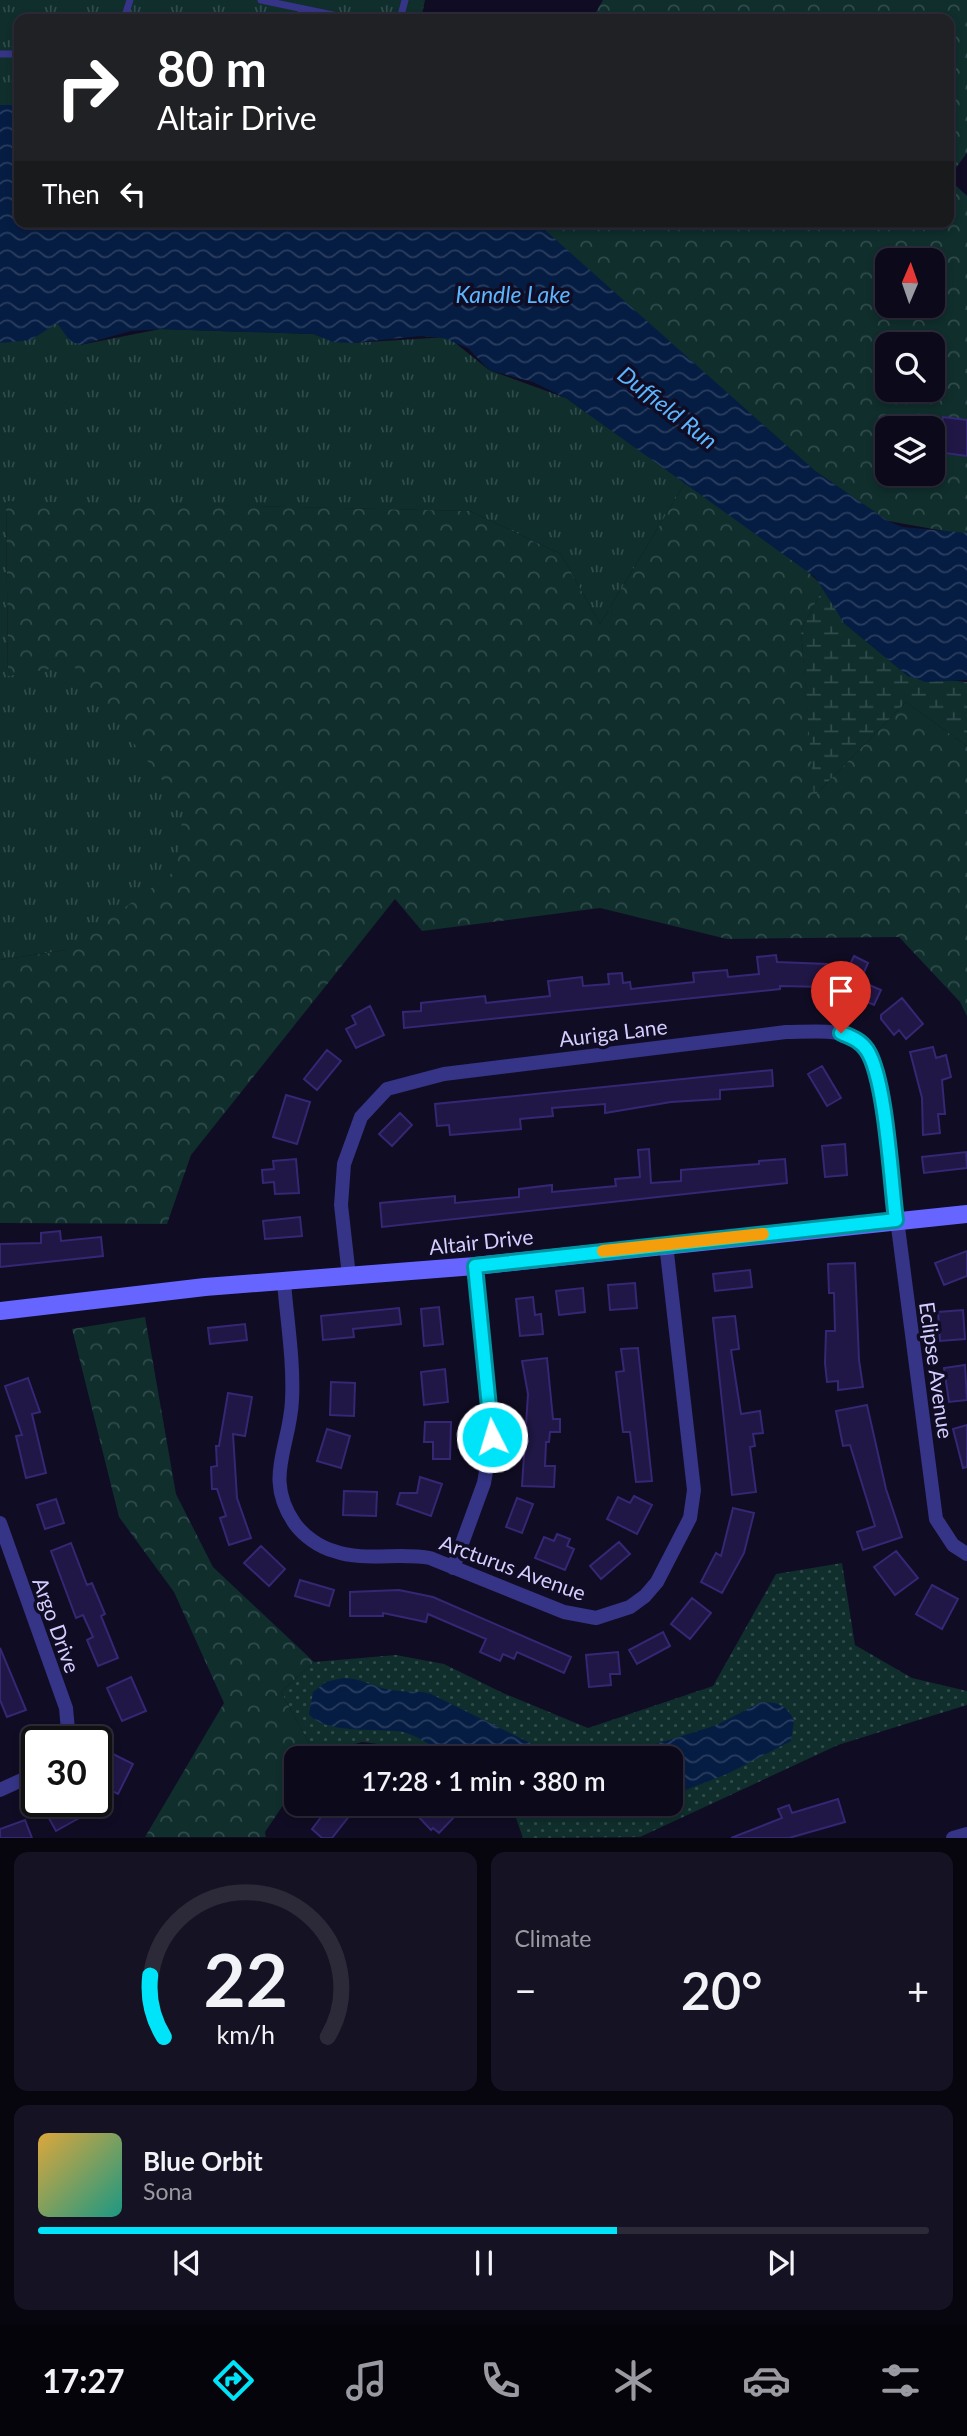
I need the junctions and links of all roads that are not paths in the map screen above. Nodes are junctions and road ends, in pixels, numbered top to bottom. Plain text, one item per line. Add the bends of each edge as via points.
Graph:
1 (261, 0) edge
2 (328, 14) edge
3 (967, 1214) edge
4 (896, 1220) junction
5 (666, 1244) junction
6 (475, 1266) junction
7 (349, 1276) junction
8 (284, 1282) junction
9 (0, 1311) edge
10 (0, 1523) edge
11 (967, 1554) edge
12 (453, 1568) junction
13 (68, 1726) edge
14 (21, 1780) edge
15 (0, 1790) edge
16 (967, 1834) edge
17 (953, 1838) edge

1 - 2 lane
3 - 4 street, Altair Drive
4 - 5 street, Altair Drive
4 - 7 street, Auriga Lane via 879,1081 867,1050 841,1033 786,1032 444,1074 387,1089 360,1117 344,1164 341,1205
4 - 11 street, Eclipse Avenue via 936,1519 953,1545
5 - 6 street, Altair Drive
5 - 12 street, Arcturus Avenue via 694,1490 690,1518 657,1582 630,1607 596,1618 580,1617
6 - 7 street, Altair Drive
6 - 12 street via 492,1437 484,1483
7 - 8 street, Altair Drive
8 - 9 street, Altair Drive
8 - 12 street, Arcturus Avenue via 292,1401 278,1477 279,1493 292,1519 309,1538 334,1552 411,1555
10 - 13 street, Argo Drive via 66,1708
14 - 15 street
16 - 17 street

